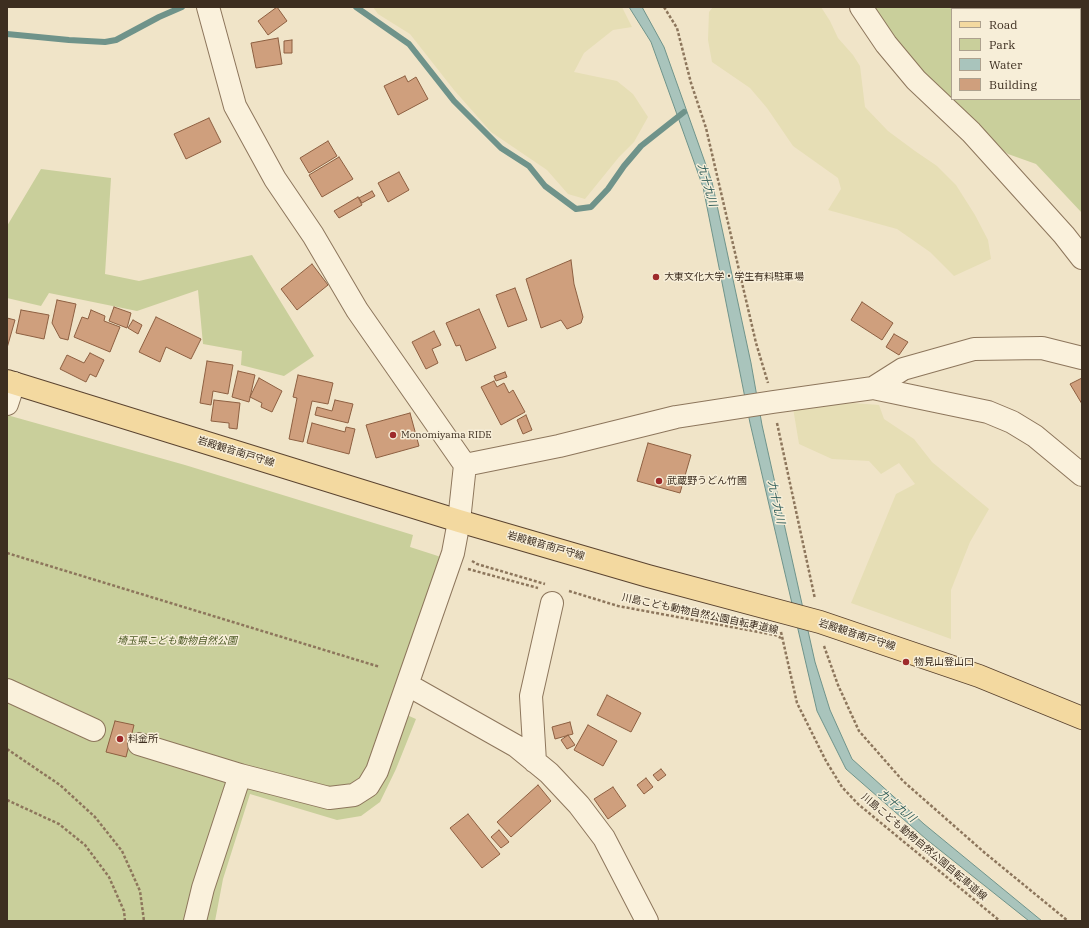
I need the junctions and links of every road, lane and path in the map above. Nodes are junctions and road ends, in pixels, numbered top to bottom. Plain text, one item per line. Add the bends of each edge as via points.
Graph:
1 (208, 7) edge
2 (664, 7) edge
3 (861, 7) edge
4 (1082, 258) edge
5 (1082, 358) edge
6 (11, 382) edge
7 (873, 388) junction
8 (773, 402) junction
9 (7, 404) edge
10 (465, 465) junction
11 (1082, 475) edge
12 (459, 521) junction
13 (7, 553) edge
14 (470, 559) dead end
15 (462, 568) dead end
16 (557, 593) junction
17 (820, 622) junction
18 (380, 668) dead end
19 (408, 685) junction
20 (7, 690) edge
21 (1082, 718) edge
22 (94, 730) dead end
23 (139, 744) dead end
24 (7, 749) edge
25 (535, 762) junction
26 (240, 775) junction
27 (7, 800) edge
28 (125, 921) edge
29 (144, 921) edge
30 (195, 921) edge
31 (647, 921) edge
32 (1000, 921) edge
33 (1068, 921) edge

1 - 10 street via 235,106 275,179 313,235 357,310
2 - 8 path via 677,28 706,128 756,343
3 - 4 street via 886,44 916,80 971,132
5 - 7 street via 1042,348 974,349 903,369
6 - 9 street
6 - 12 main road, 岩殿観音南戸守線
7 - 8 street
7 - 11 street via 988,412 1012,422 1035,436
8 - 10 street via 676,417 559,446
8 - 17 path
10 - 12 street
12 - 17 main road, 岩殿観音南戸守線 via 648,576
12 - 19 street via 453,552
13 - 18 path
14 - 16 path, 川島こども動物自然公園自転車道線 via 477,564
15 - 16 path via 546,591 551,597
16 - 25 street via 531,696
16 - 32 path, 川島こども動物自然公園自転車道線 via 781,638 797,703 842,787 858,804
17 - 21 main road, 岩殿観音南戸守線 via 979,676
17 - 33 path via 823,643 859,731 903,781
19 - 25 street via 516,746
19 - 26 street via 377,771 368,786 354,795 329,798
20 - 22 street
23 - 26 street
24 - 29 path via 60,784 95,817 122,851 140,891
25 - 31 street via 579,805 604,838
26 - 30 street via 203,888
27 - 28 path via 59,824 85,845 109,877 124,911

